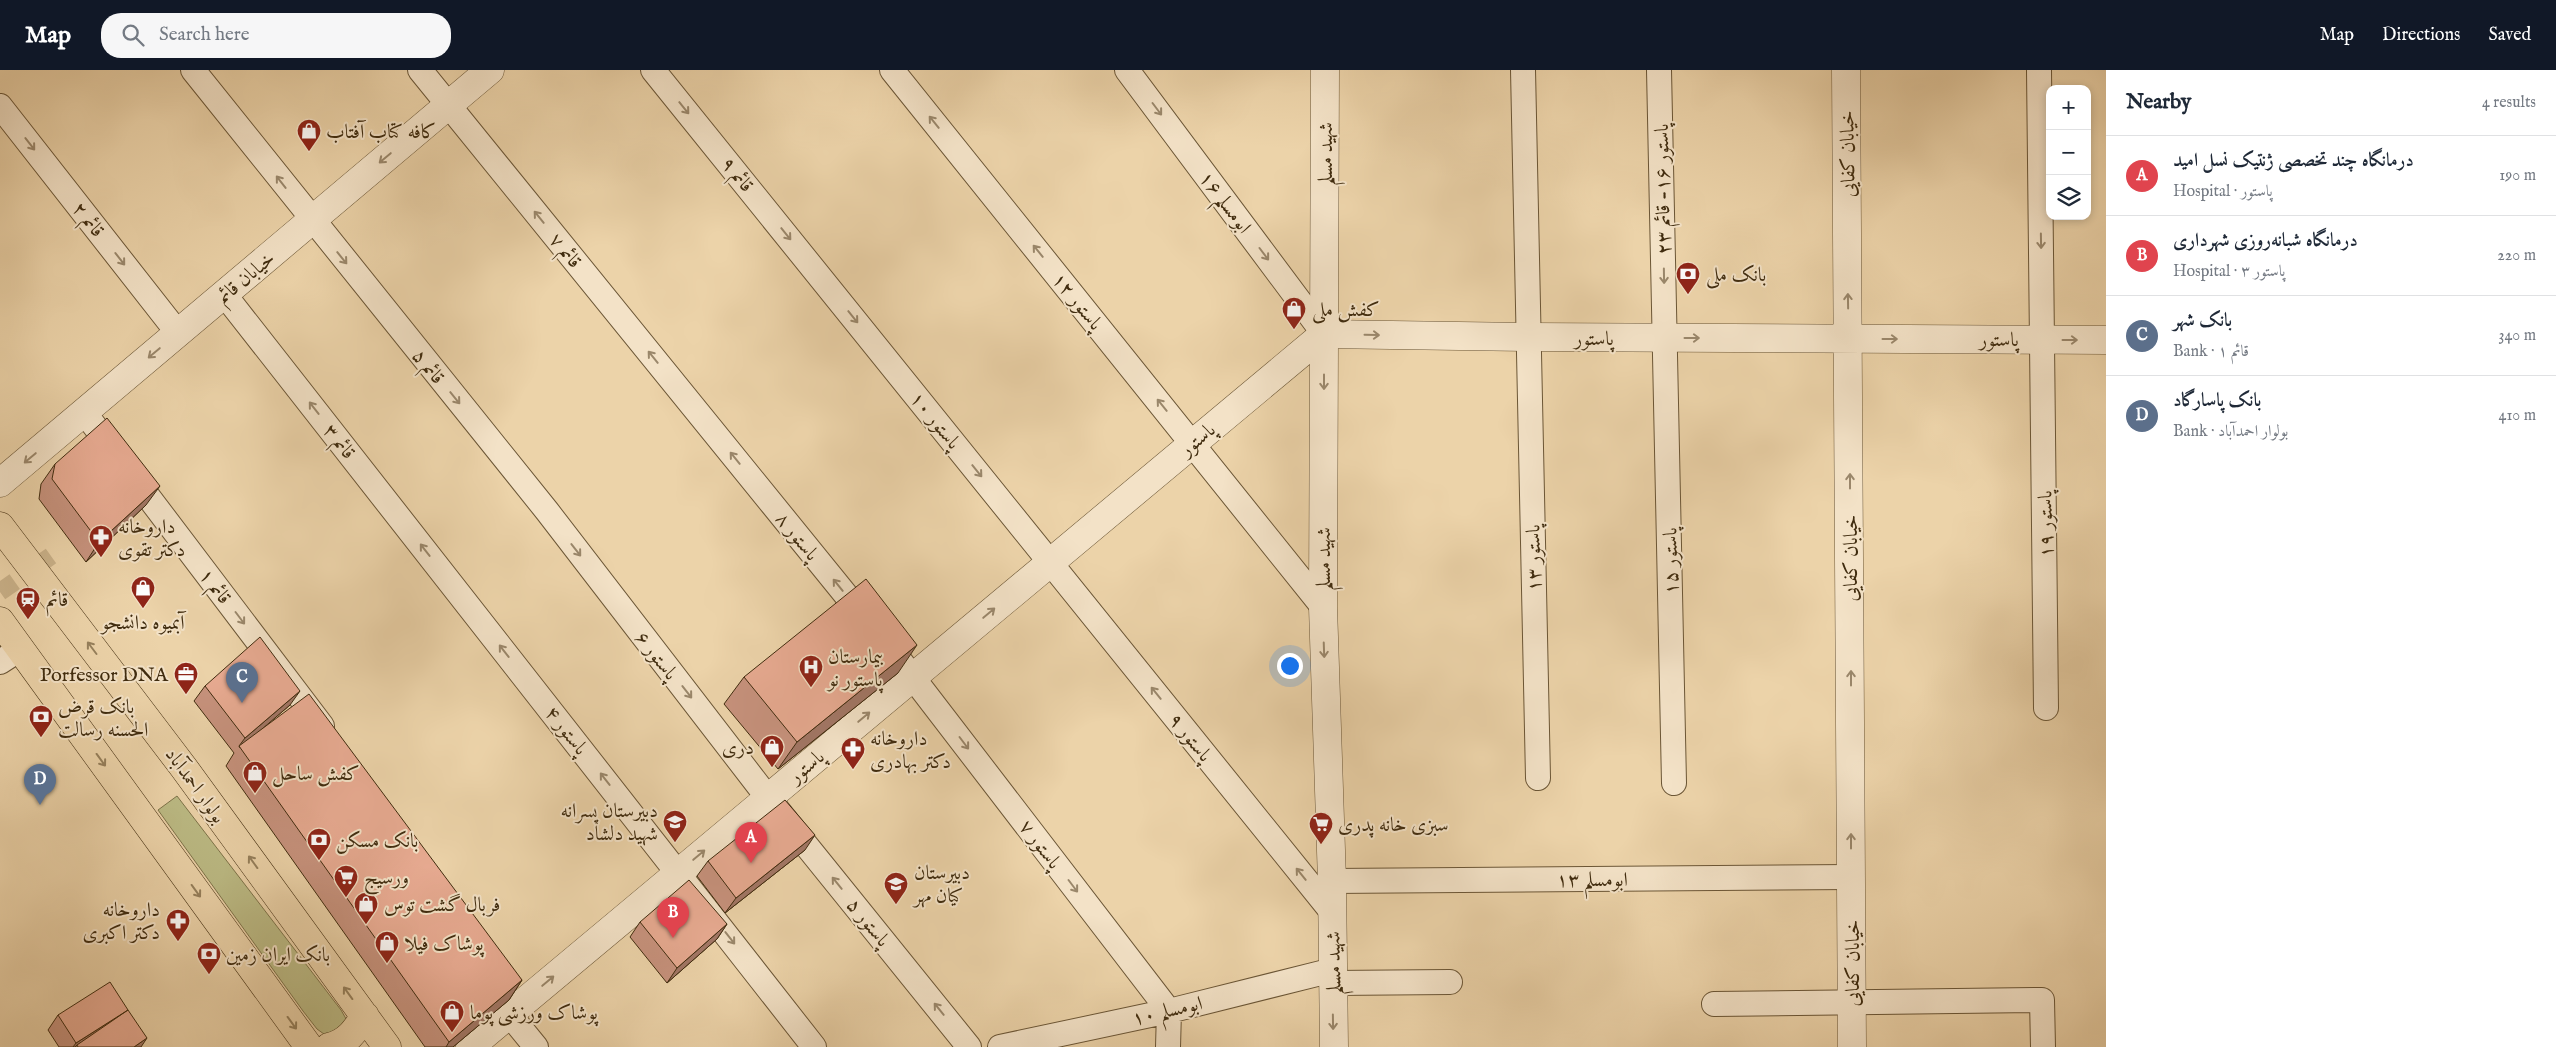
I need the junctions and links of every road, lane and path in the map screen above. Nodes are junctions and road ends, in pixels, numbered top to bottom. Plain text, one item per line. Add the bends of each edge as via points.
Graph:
1 (193, 70) edge
2 (420, 70) edge
3 (490, 70) edge
4 (653, 70) edge
5 (892, 70) edge
6 (1128, 70) edge
7 (1325, 70) edge
8 (1523, 70) edge
9 (1659, 70) edge
10 (1846, 70) edge
11 (2039, 70) edge
12 (448, 105) junction
13 (0, 106) edge
14 (311, 220) junction
15 (822, 279) joint
16 (224, 294) junction
17 (178, 333) junction
18 (1324, 334) junction
19 (1528, 338) junction
20 (1665, 338) junction
21 (1849, 339) junction
22 (2043, 340) junction
23 (2106, 340) edge
24 (684, 395) joint
25 (84, 412) junction
26 (1192, 443) junction
27 (0, 483) edge
28 (547, 512) joint
29 (0, 526) edge
30 (1050, 562) junction
31 (455, 588) joint
32 (1323, 607) junction
33 (0, 621) edge
34 (10, 656) edge
35 (913, 677) junction
36 (2046, 708) dead end
37 (336, 745) edge
38 (1538, 778) dead end
39 (1674, 783) dead end
40 (768, 798) junction
41 (678, 872) junction
42 (1852, 878) junction
43 (1332, 881) junction
44 (1332, 912) junction
45 (1333, 976) junction
46 (1450, 982) dead end
47 (515, 1000) junction
48 (1714, 1004) dead end
49 (1852, 1004) junction
50 (1169, 1010) junction
51 (365, 1016) junction
52 (310, 1047) edge
53 (329, 1047) edge
54 (387, 1047) edge
55 (470, 1047) edge
56 (536, 1047) edge
57 (814, 1047) edge
58 (970, 1047) edge
59 (1000, 1047) edge
60 (1168, 1047) edge
61 (1334, 1047) edge
62 (1852, 1047) edge
63 (2043, 1047) edge

14 -> 1 street, قائم ۵
2 - 12 street, قائم ۷
3 - 12 street, خیابان قائم
4 -> 15 street, قائم ۹
26 -> 5 street, پاستور ۱۲
6 -> 18 street, ابومسلم ۱۶
7 - 18 street, شهید مسلم
8 - 19 street, پاستور ۱۳
9 -> 20 street, پاستور ۱۶- قائم ۲۳
21 -> 10 street, خیابان کفایی
11 -> 22 street, پاستور ۱۹
12 -> 14 street, خیابان قائم
24 -> 12 street, قائم ۷
13 -> 17 street, قائم ۲
14 - 16 street, خیابان قائم
14 -> 28 street, قائم ۵
15 -> 30 street, پاستور ۱۰
16 - 17 street, خیابان قائم
31 -> 16 street, قائم ۳
17 -> 25 street, خیابان قائم
18 -> 19 street, پاستور
18 - 26 street, پاستور
18 -> 32 street, شهید مسلم
19 - 20 street, پاستور
19 - 38 street, پاستور ۱۳
20 -> 21 street, پاستور
20 - 39 street, پاستور ۱۵
21 -> 22 street, پاستور
42 -> 21 street, خیابان کفایی
22 -> 23 street, پاستور
22 - 36 street, پاستور ۱۹
35 -> 24 street, پاستور ۸
25 -> 27 street, خیابان قائم
25 -> 37 street, قائم ۱
26 - 30 street, پاستور
26 - 32 street, پاستور ۱۲
28 -> 40 street, پاستور ۶
51 -> 29 main road, بولوار احمدآباد via 184,768
35 -> 30 street, پاستور
44 -> 30 street, پاستور ۹
41 -> 31 street, پاستور ۴
32 -> 43 street, شهید مسلم
33 - 34 main road
34 -> 52 main road
40 -> 35 street, پاستور
35 -> 50 street, پاستور ۷
41 -> 40 street, پاستور
58 -> 40 street, پاستور ۵
47 -> 41 street, پاستور
41 -> 57 street, پاستور ۴
42 - 43 street, ابومسلم ۱۳
42 - 49 street, خیابان کفایی
43 - 44 street, شهید مسلم
44 - 45 street, شهید مسلم
45 - 46 street, ابومسلم ۱۰
45 - 50 street, ابومسلم ۱۰
45 -> 61 street, شهید مسلم
47 - 55 street, پاستور
47 - 56 street
48 - 49 street
49 - 62 street, خیابان کفایی
49 - 63 street via 2042,1000
50 - 59 street, ابومسلم ۱۰
50 - 60 street
51 - 53 main road via 350,1037
51 - 54 main road, بولوار احمدآباد

